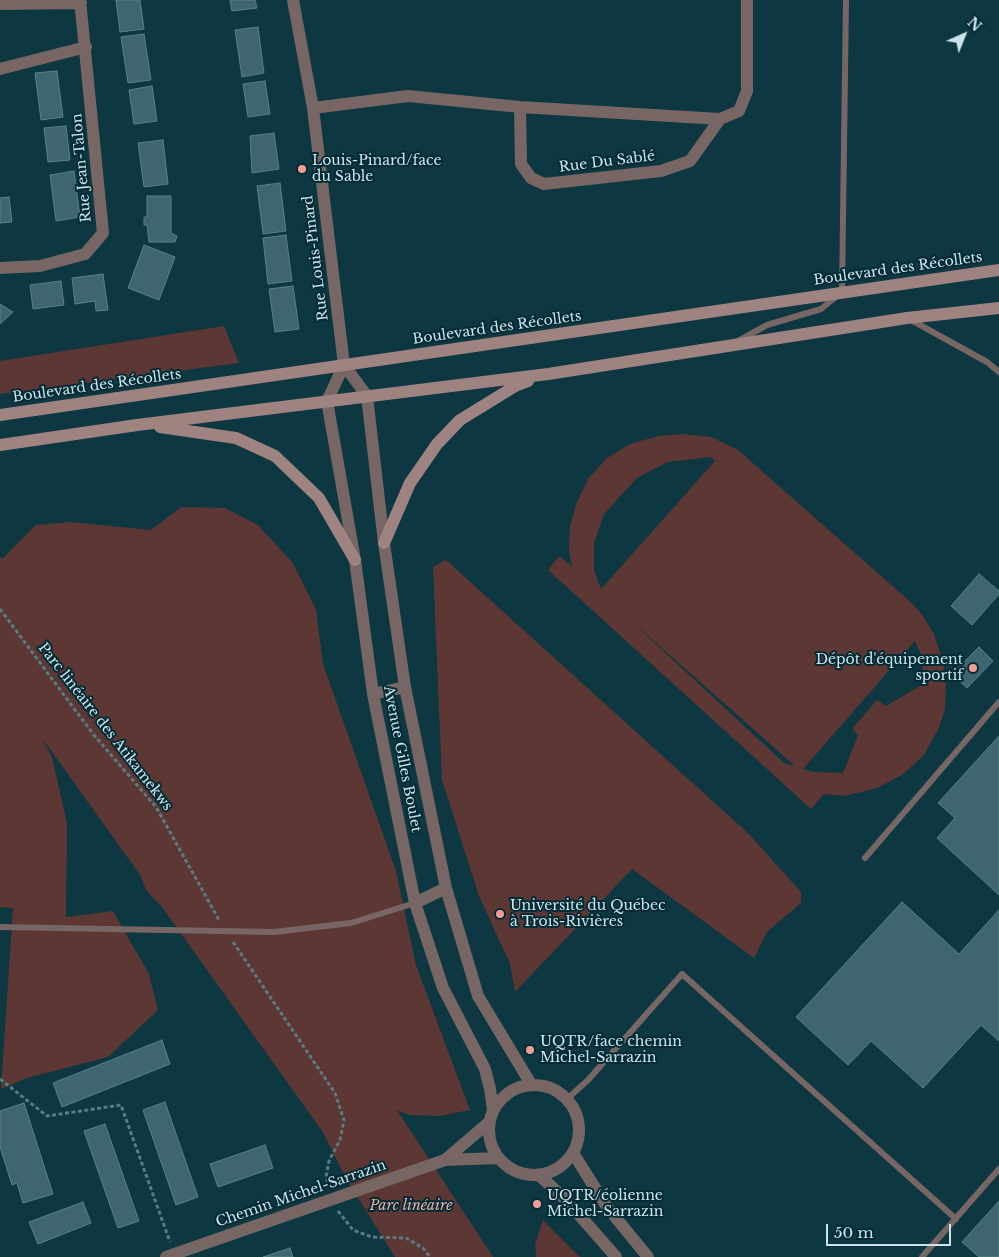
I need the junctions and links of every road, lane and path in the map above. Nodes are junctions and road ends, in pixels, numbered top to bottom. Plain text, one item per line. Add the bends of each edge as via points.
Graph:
1 (293, 0) edge
2 (747, 0) edge
3 (846, 0) edge
4 (81, 1) edge
5 (0, 4) edge
6 (86, 47) junction
7 (0, 69) edge
8 (520, 107) junction
9 (313, 108) junction
10 (720, 119) junction
11 (0, 268) edge
12 (999, 270) edge
13 (842, 292) junction
14 (999, 308) edge
15 (907, 318) junction
16 (728, 346) junction
17 (344, 365) junction
18 (999, 372) edge
19 (548, 374) junction
20 (367, 396) junction
21 (328, 401) junction
22 (0, 415) edge
23 (137, 425) junction
24 (0, 444) edge
25 (384, 543) junction
26 (355, 560) junction
27 (0, 609) edge
28 (405, 687) junction
29 (373, 694) junction
30 (999, 702) edge
31 (865, 858) dead end
32 (446, 888) junction
33 (415, 903) junction
34 (216, 915) dead end
35 (0, 927) edge
36 (235, 944) dead end
37 (0, 1078) edge
38 (531, 1084) junction
39 (567, 1099) junction
40 (493, 1110) junction
41 (488, 1123) junction
42 (573, 1153) junction
43 (498, 1158) junction
44 (445, 1160) junction
45 (999, 1169) edge
46 (539, 1175) junction
47 (326, 1177) dead end
48 (339, 1212) dead end
49 (956, 1219) junction
50 (170, 1256) edge
51 (430, 1257) edge
52 (616, 1257) edge
53 (648, 1257) edge
54 (922, 1257) edge

1 - 9 street, Rue Louis-Pinard
2 - 10 street via 747,91 739,111
3 - 13 lane
4 - 5 street, Rue Jean-Talon
4 - 6 street, Rue Jean-Talon
6 - 7 street
6 - 11 street, Rue Jean-Talon via 103,233 85,254 40,266
8 - 9 street via 408,96
8 - 10 street
8 - 10 street, Rue Du Sablé via 521,164 531,178 544,184 661,171 690,161
9 - 17 street, Rue Louis-Pinard
12 - 13 main road, Boulevard des Récollets
13 - 16 lane via 820,309 767,325
13 - 17 main road, Boulevard des Récollets
14 - 15 main road
15 - 16 main road
15 - 18 lane via 987,362
16 - 19 main road
17 - 20 street, Rue Louis-Pinard
17 - 21 street
17 - 22 main road, Boulevard des Récollets
19 - 20 main road
19 - 25 main road via 516,385 460,420 437,444 410,483
20 - 21 main road
20 - 25 street, Avenue Gilles Boulet
21 - 23 main road
21 - 26 street, Avenue Gilles Boulet
23 - 24 main road
23 - 26 main road via 236,438 275,456 319,498
25 - 28 street, Avenue Gilles Boulet
26 - 29 street, Avenue Gilles Boulet
27 - 34 path, Parc linéaire des Atikamekws via 94,734 156,807
28 - 29 street
28 - 32 street, Avenue Gilles Boulet
29 - 33 street, Avenue Gilles Boulet
30 - 31 lane
32 - 33 street
32 - 38 street, Avenue Gilles Boulet via 478,996
33 - 35 lane via 351,922 274,932
33 - 40 street, Avenue Gilles Boulet via 443,988 485,1069
36 - 47 path via 335,1094 344,1120 340,1140 328,1161
37 - 50 path via 47,1116 121,1105
38 - 39 street via 557,1091
38 - 40 street via 508,1092
39 - 42 street via 579,1126
39 - 49 lane via 588,1080 682,974
40 - 41 street
41 - 43 street via 488,1137
41 - 44 street, Chemin Michel-Sarrazin
42 - 46 street via 564,1164
42 - 53 street via 607,1207
43 - 44 street, Chemin Michel-Sarrazin
43 - 46 street via 512,1170 525,1175
44 - 50 street, Chemin Michel-Sarrazin
45 - 49 lane
46 - 52 street via 567,1201
48 - 51 path via 353,1230 372,1237 406,1238 423,1248
49 - 54 lane

